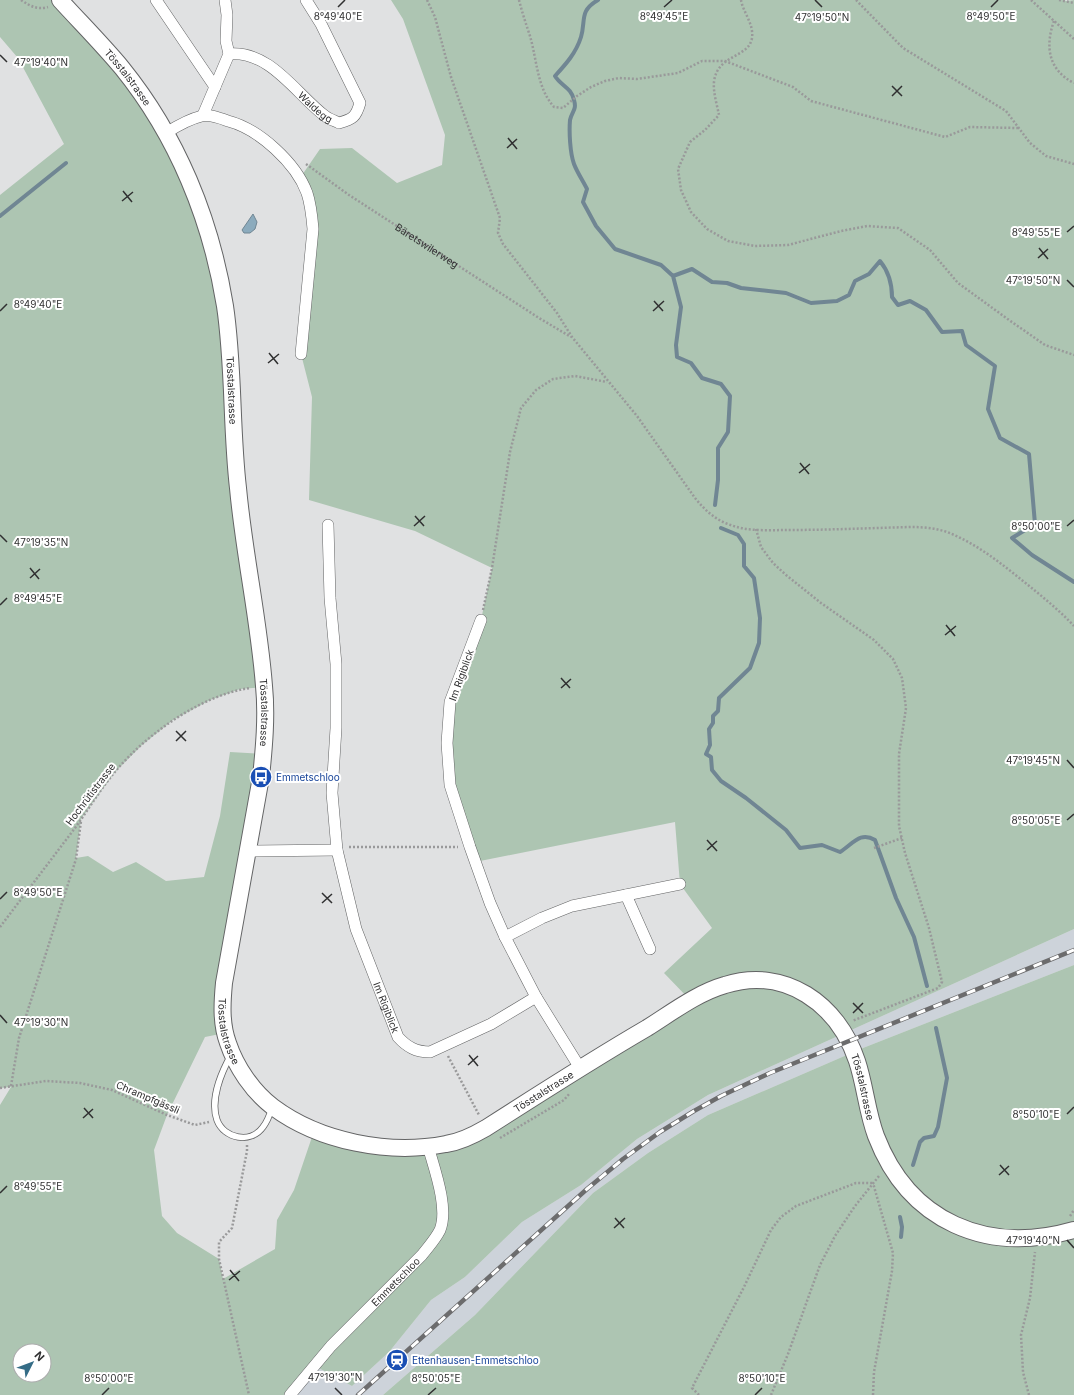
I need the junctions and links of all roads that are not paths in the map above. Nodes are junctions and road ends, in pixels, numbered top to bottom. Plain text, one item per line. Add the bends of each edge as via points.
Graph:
1 (156, 0) edge
2 (225, 0) edge
3 (306, 0) edge
4 (56, 3) edge
5 (229, 54) junction
6 (215, 87) junction
7 (203, 115) junction
8 (166, 133) junction
9 (301, 354) dead end
10 (328, 525) dead end
11 (481, 620) road end
12 (337, 850) junction
13 (248, 851) junction
14 (680, 884) dead end
15 (626, 896) junction
16 (505, 937) junction
17 (650, 949) dead end
18 (536, 996) junction
19 (232, 1054) junction
20 (580, 1068) junction
21 (272, 1106) junction
22 (428, 1146) junction
23 (1074, 1230) edge
24 (290, 1395) edge

1 - 6 street
2 - 5 street via 226,41
3 - 5 street, Waldegg via 322,24 360,103 357,113 350,120 339,123 326,117 277,71 260,60 240,53
4 - 8 main road, Tösstalstrasse via 121,68 145,99
5 - 6 street
6 - 7 street
7 - 8 street via 187,120
7 - 9 street via 237,123 252,130 293,168 306,192 313,229
8 - 13 main road, Tösstalstrasse via 188,176 206,224 216,258 225,307 238,488 264,687 264,754
10 - 12 street, Im Rigiblick via 330,598 336,664 332,793
11 - 16 street, Im Rigiblick via 450,702 447,743 450,785 490,903
12 - 13 street
12 - 18 street, Im Rigiblick via 356,929 398,1037 406,1045 421,1052 430,1052 491,1024
13 - 19 main road, Tösstalstrasse via 222,1003 225,1032
14 - 15 street
15 - 16 street via 572,906
15 - 17 street
16 - 18 street, Im Rigiblick
18 - 20 street, Im Rigiblick
19 - 21 main road, Tösstalstrasse via 244,1075
19 - 21 lane via 223,1069 216,1094 217,1121 230,1134 240,1138 263,1128
20 - 22 main road, Tösstalstrasse via 472,1136 447,1144
20 - 23 main road, Tösstalstrasse via 702,994 724,985 760,980 796,988 824,1007 846,1033 857,1061 875,1134 890,1166 902,1184 924,1205 946,1220 985,1235 1033,1238
21 - 22 main road, Tösstalstrasse via 314,1131 341,1139 388,1147
22 - 24 street, Emmetschloo via 442,1201 440,1229 422,1255 331,1346

